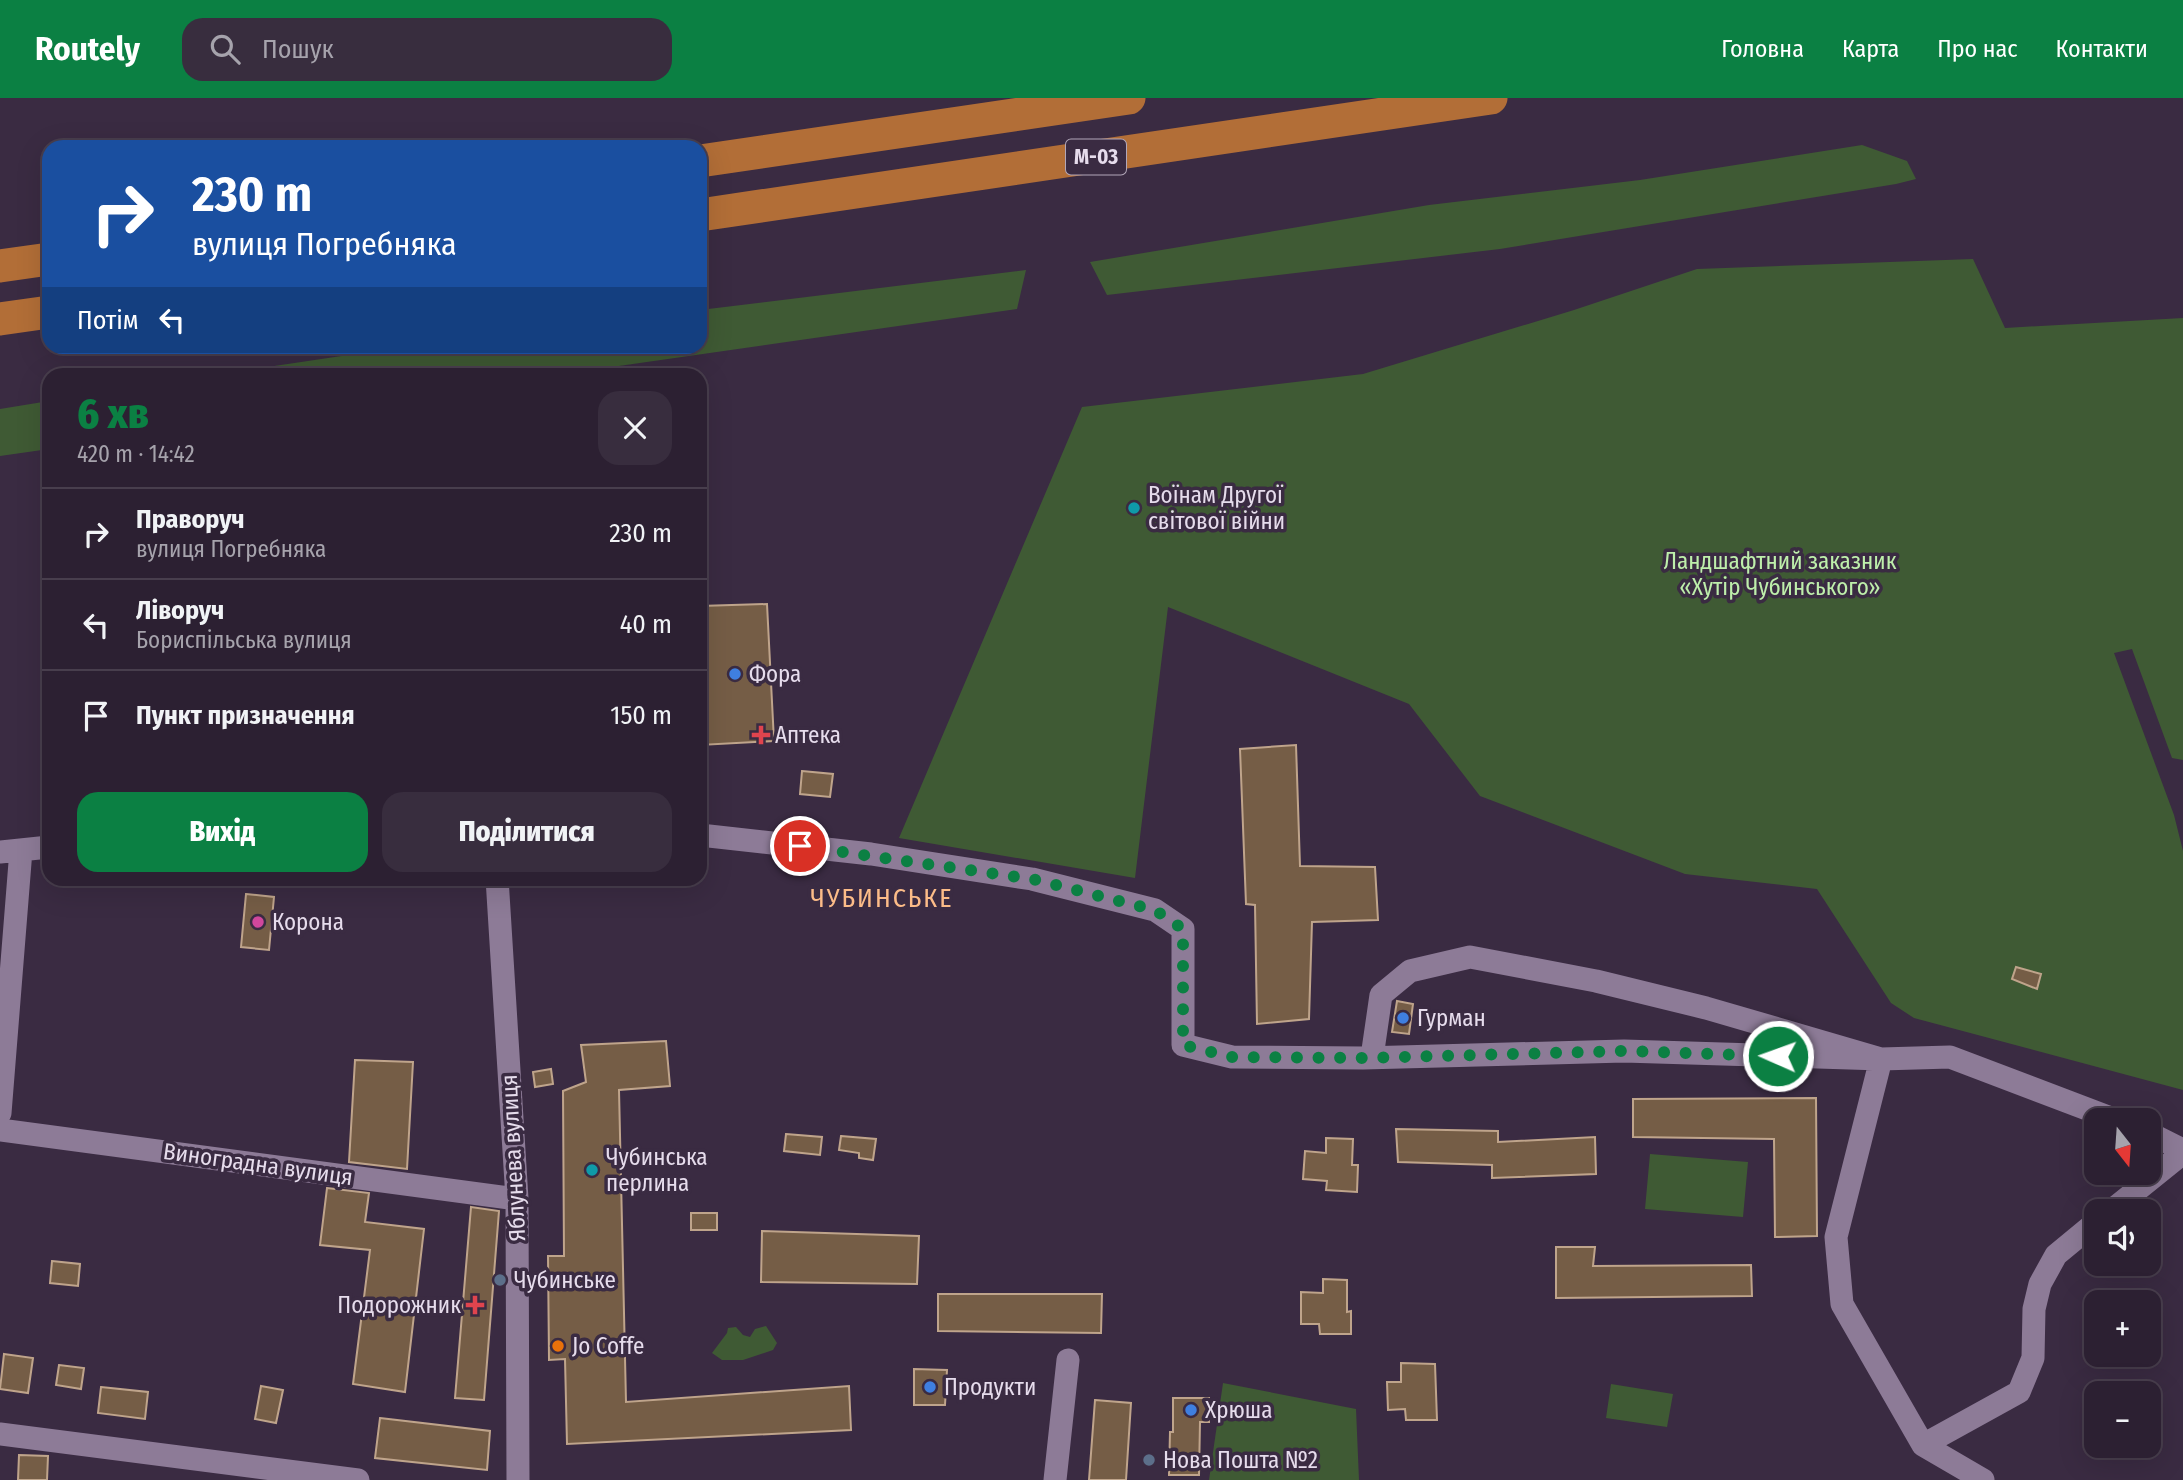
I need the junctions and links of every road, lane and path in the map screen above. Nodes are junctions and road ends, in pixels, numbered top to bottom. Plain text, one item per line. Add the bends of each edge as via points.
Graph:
1 (1129, 98) edge
2 (1491, 98) edge
3 (707, 161) edge
4 (707, 214) edge
5 (42, 260) edge
6 (0, 266) edge
7 (42, 313) edge
8 (0, 319) edge
9 (707, 836) edge
10 (42, 848) edge
11 (10, 851) edge
12 (497, 886) edge
13 (1372, 1057) junction
14 (1881, 1059) junction
15 (2084, 1108) edge
16 (0, 1113) edge
17 (0, 1130) edge
18 (2161, 1139) edge
19 (2183, 1151) edge
20 (517, 1199) junction
21 (2125, 1199) edge
22 (2084, 1232) edge
23 (1068, 1360) dead end
24 (0, 1434) edge
25 (1923, 1445) junction
26 (290, 1476) edge
27 (358, 1480) edge
28 (518, 1480) edge
29 (1055, 1480) edge
30 (1983, 1480) edge

1 - 3 highway, М-03
2 - 4 highway, М-03
5 - 6 highway
7 - 8 highway
9 - 13 street via 1032,879 1155,910 1183,929 1183,1045 1232,1057
10 - 11 street
11 - 16 street
12 - 20 street, Яблунева вулиця
13 - 14 street via 1624,1051
13 - 14 street via 1381,995 1410,971 1470,957 1706,1008
14 - 15 street via 1950,1058
14 - 25 street via 1836,1237 1842,1304
17 - 20 street, Виноградна вулиця
18 - 19 street
19 - 21 street
20 - 28 street, Яблунева вулиця
22 - 25 street via 2056,1255 2039,1284 2034,1358 2019,1392
23 - 29 street
24 - 26 street
25 - 30 street
26 - 27 street

